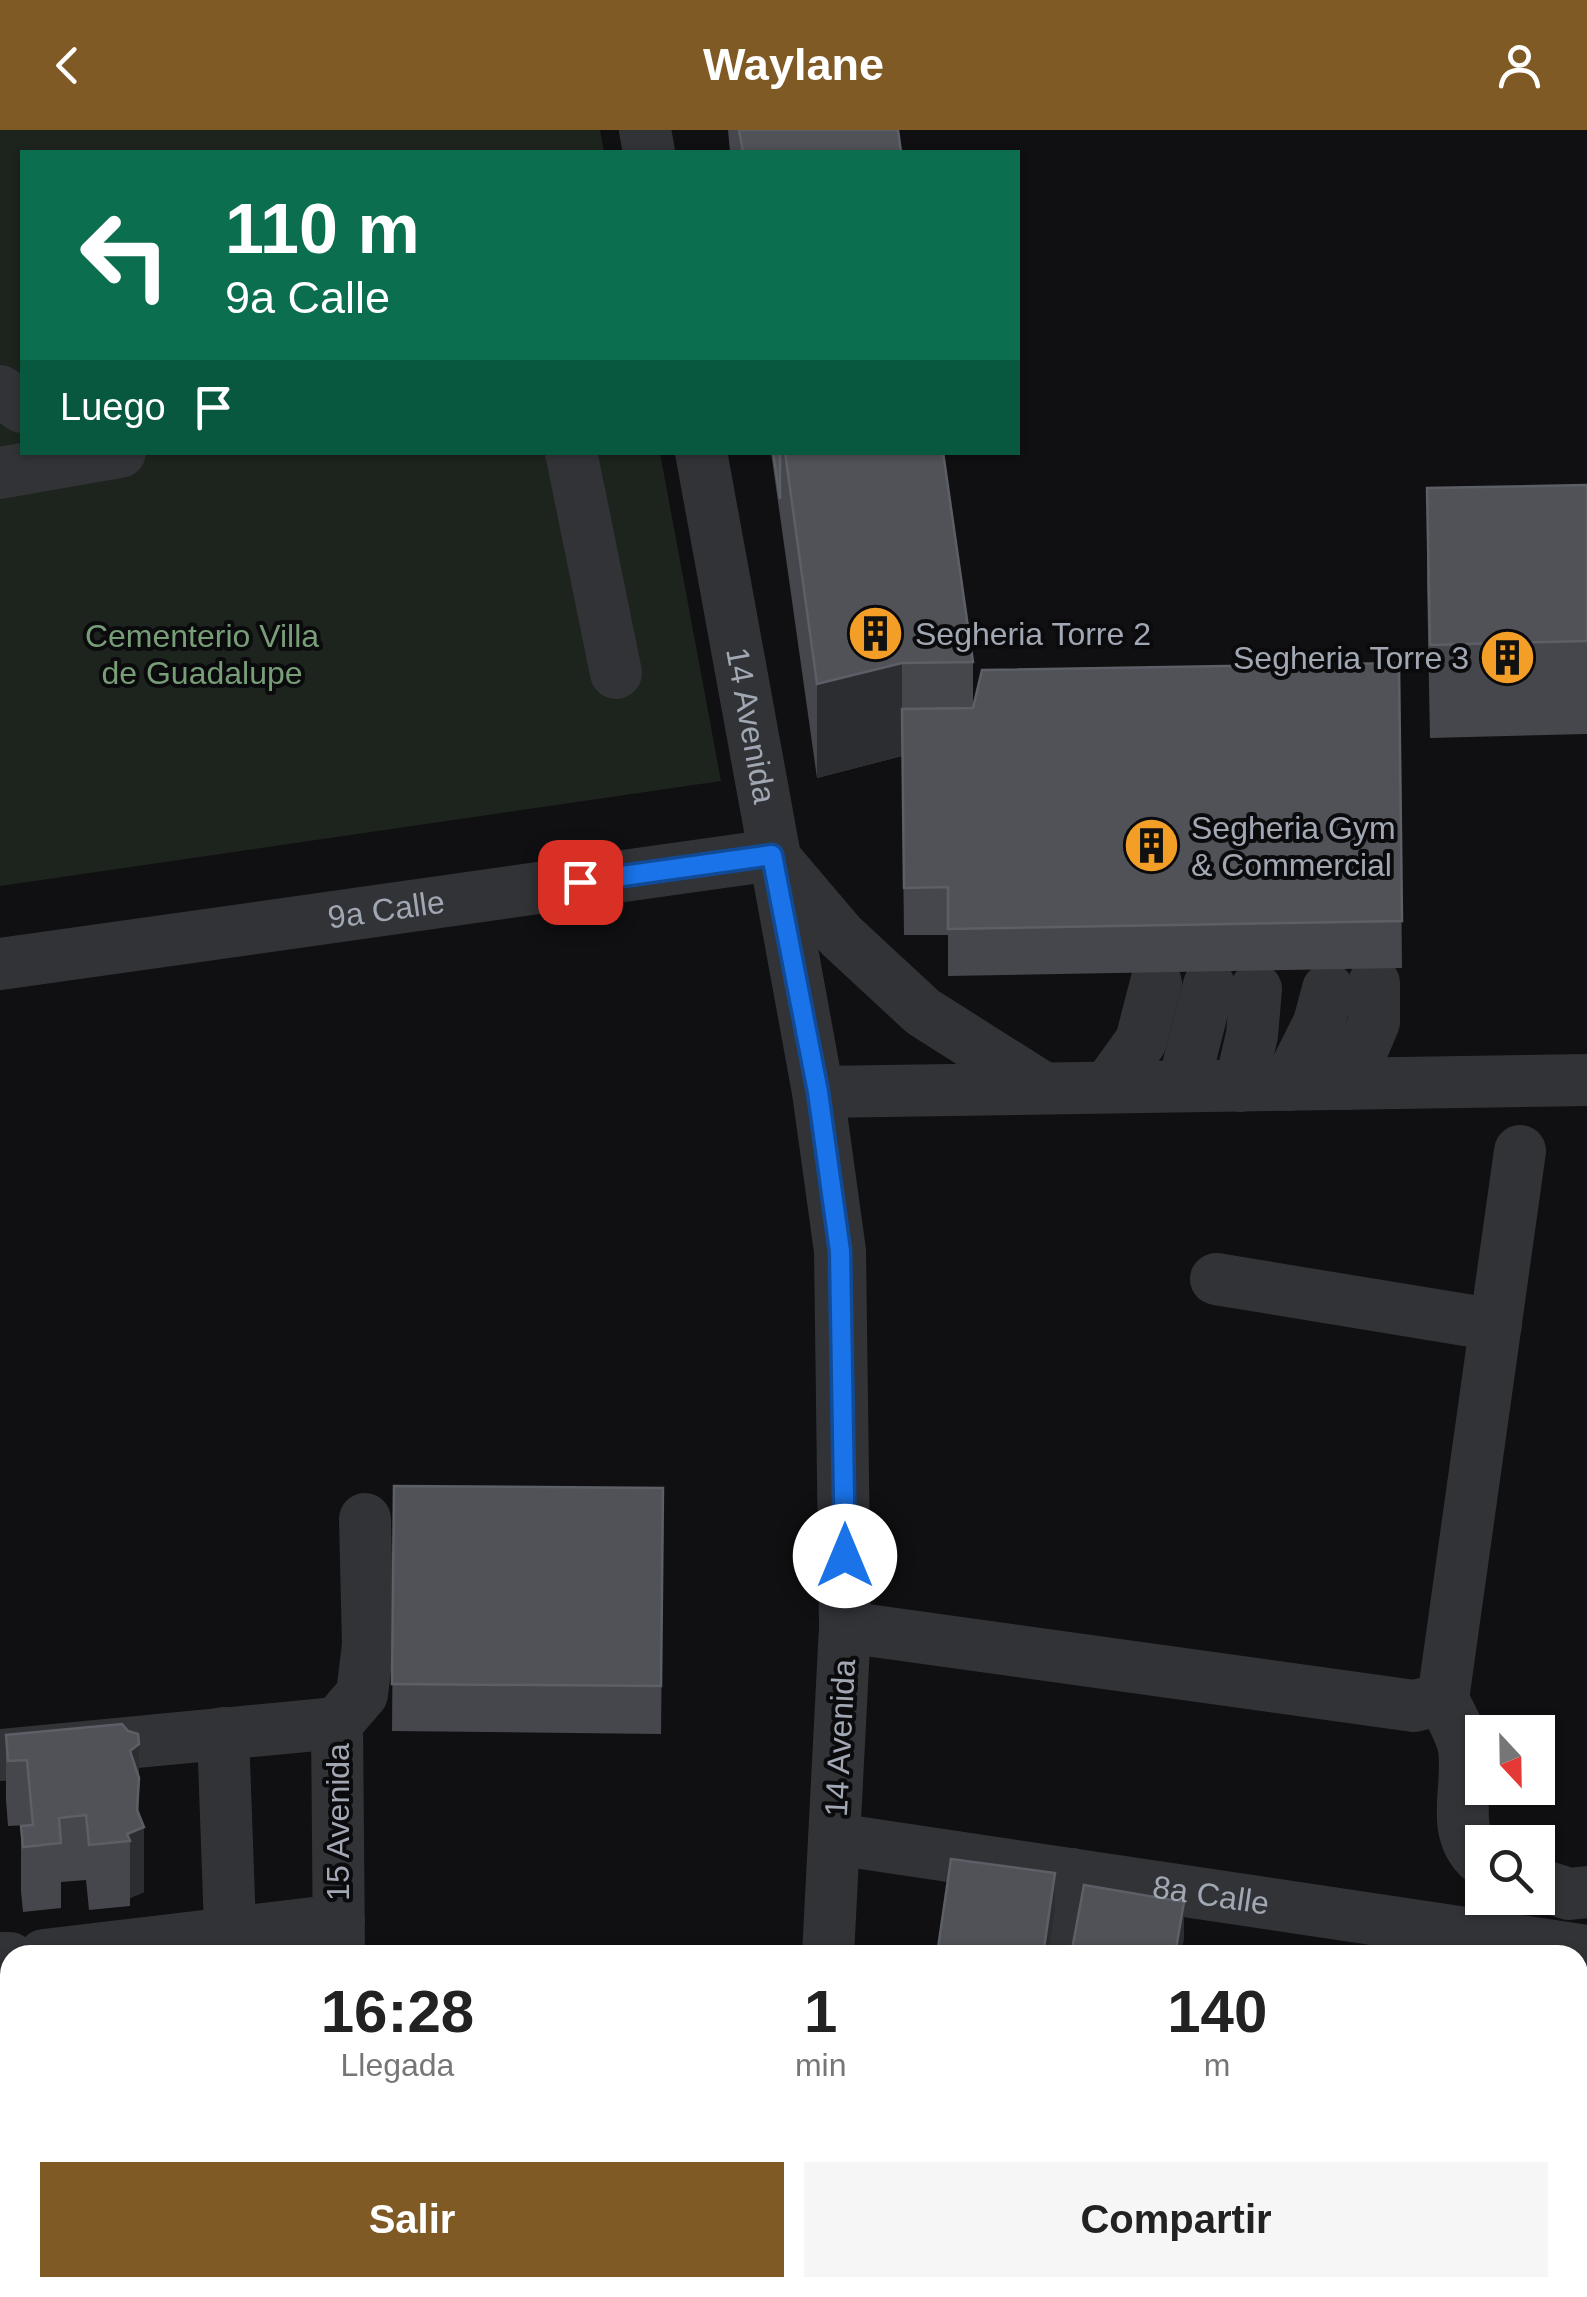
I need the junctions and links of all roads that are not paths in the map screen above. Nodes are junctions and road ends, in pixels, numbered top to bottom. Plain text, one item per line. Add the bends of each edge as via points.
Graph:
1 (0, 391) edge
2 (20, 406) edge
3 (93, 455) edge
4 (572, 455) edge
5 (702, 455) edge
6 (0, 473) edge
7 (616, 674) dead end
8 (772, 855) junction
9 (0, 964) edge
10 (1156, 983) dead end
11 (1587, 1080) edge
12 (1348, 1084) junction
13 (1264, 1085) junction
14 (1182, 1086) junction
15 (1108, 1087) junction
16 (1043, 1088) junction
17 (818, 1092) junction
18 (1520, 1150) dead end
19 (1216, 1280) dead end
20 (1496, 1325) junction
21 (366, 1519) dead end
22 (845, 1628) junction
23 (1443, 1699) junction
24 (337, 1724) junction
25 (223, 1734) junction
26 (0, 1755) edge
27 (1465, 1832) edge
28 (835, 1839) junction
29 (1072, 1874) junction
30 (1555, 1889) edge
31 (1587, 1892) edge
32 (339, 1937) edge
33 (231, 1944) edge
34 (829, 1945) edge
35 (1061, 1945) edge
36 (1547, 1945) edge

1 - 2 street
3 - 6 street
4 - 7 street
5 - 8 street, 14 Avenida
8 - 9 street, 9a Calle
8 - 16 street via 841,936 923,1012
8 - 17 street, 14 Avenida
10 - 15 street via 1141,1041
11 - 12 street
12 - 13 street
12 - 13 street via 1374,1022 1351,986
13 - 14 street
13 - 14 street via 1233,987
14 - 15 street
15 - 16 street
16 - 17 street
17 - 22 street, 14 Avenida via 840,1251
18 - 20 street
19 - 20 street
20 - 23 street
21 - 24 street, 15 Avenida via 362,1694
22 - 23 street via 1414,1706
22 - 28 street, 14 Avenida
23 - 27 street via 1464,1745
24 - 25 street
24 - 32 street, 15 Avenida
25 - 26 street
25 - 33 street
28 - 29 street, 8a Calle
28 - 34 street, 14 Avenida
29 - 35 street
29 - 36 street, 8a Calle
30 - 31 street
32 - 33 street

